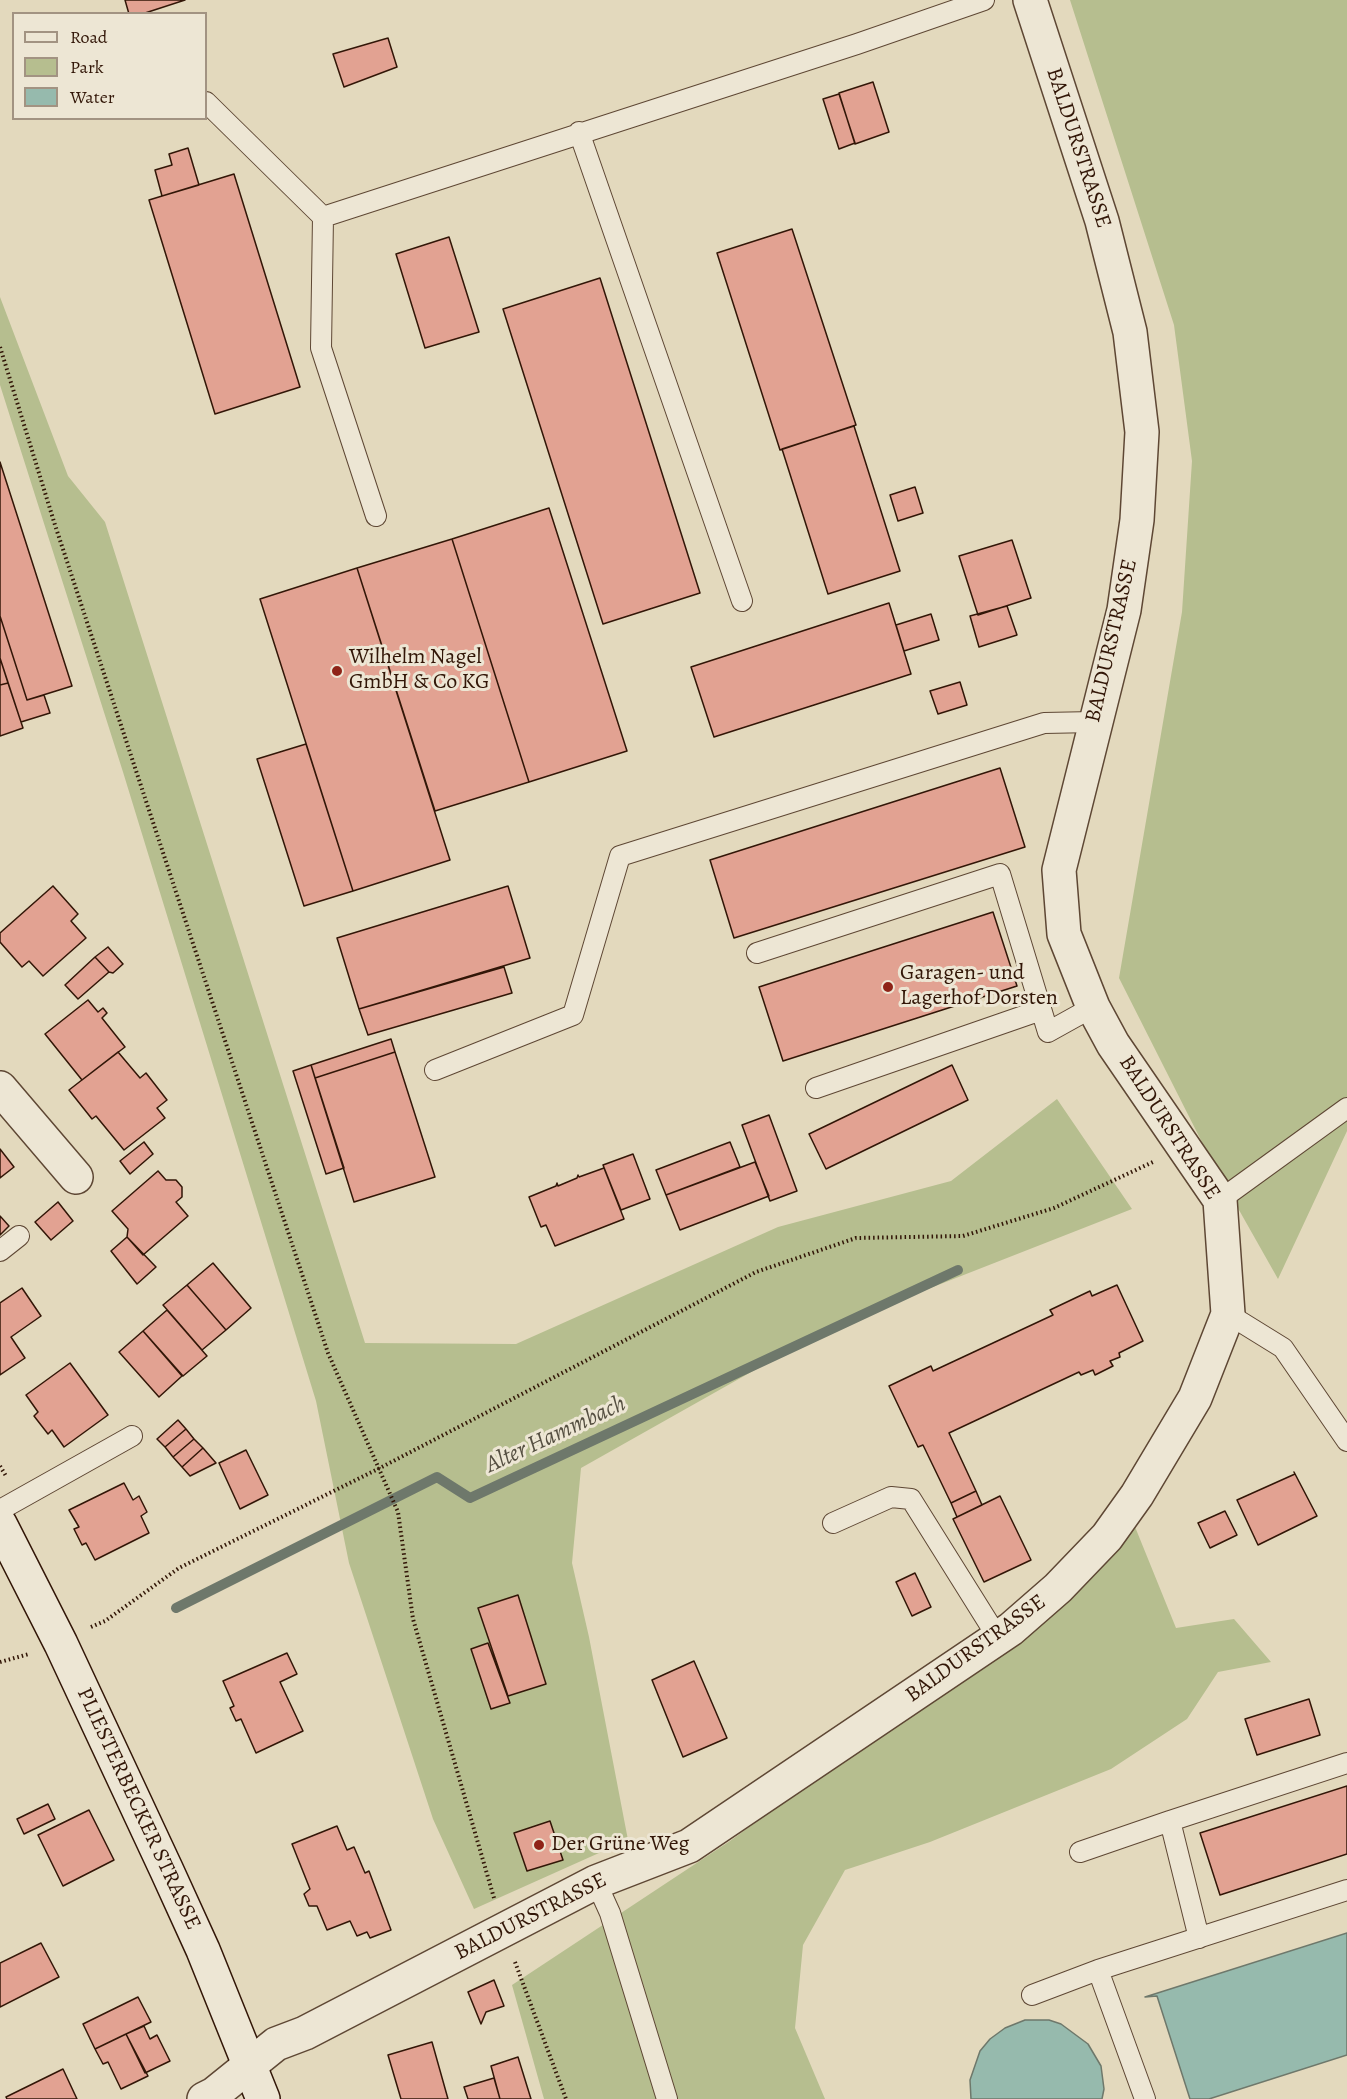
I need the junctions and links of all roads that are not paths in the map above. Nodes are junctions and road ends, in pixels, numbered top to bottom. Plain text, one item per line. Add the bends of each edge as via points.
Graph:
1 (984, 0) edge
2 (1030, 0) edge
3 (207, 103) edge
4 (579, 132) junction
5 (322, 217) junction
6 (376, 516) dead end
7 (742, 602) dead end
8 (1094, 722) junction
9 (757, 953) dead end
10 (1093, 1007) junction
11 (1041, 1010) junction
12 (435, 1070) dead end
13 (0, 1088) edge
14 (816, 1088) dead end
15 (1347, 1108) edge
16 (76, 1177) dead end
17 (1220, 1200) junction
18 (19, 1236) dead end
19 (0, 1251) edge
20 (1228, 1314) junction
21 (132, 1436) dead end
22 (1347, 1441) edge
23 (0, 1510) edge
24 (833, 1523) dead end
25 (0, 1524) edge
26 (998, 1638) junction
27 (1347, 1763) edge
28 (1170, 1821) junction
29 (1080, 1852) dead end
30 (596, 1882) junction
31 (1347, 1890) edge
32 (1199, 1938) junction
33 (1098, 1970) junction
34 (1032, 1995) dead end
35 (252, 2065) junction
36 (204, 2099) edge
37 (264, 2099) edge
38 (667, 2099) edge
39 (1145, 2099) edge

1 - 4 lane
2 - 8 street, BALDURSTRASSE via 1102,221 1130,332 1142,432 1137,520 1124,610
3 - 5 lane
4 - 5 lane
4 - 7 lane
5 - 6 lane via 321,348
8 - 10 street, BALDURSTRASSE via 1059,870 1064,934
8 - 12 lane via 1044,723 620,856 573,1015
9 - 11 lane via 1000,874
10 - 11 lane via 1048,1032
10 - 17 street, BALDURSTRASSE via 1113,1044
11 - 14 lane
13 - 16 street
15 - 17 lane
17 - 20 street, BALDURSTRASSE
18 - 19 lane
20 - 22 lane via 1283,1348
20 - 26 street, BALDURSTRASSE via 1195,1398 1137,1495 1107,1537 1058,1588
21 - 23 lane
24 - 26 lane via 891,1497 910,1499
25 - 35 street, PLIESTERBECKER STRASSE via 61,1644
26 - 30 street, BALDURSTRASSE via 689,1846
27 - 28 lane
28 - 29 lane
28 - 32 lane
30 - 35 street, BALDURSTRASSE via 305,2033 276,2044
30 - 38 lane via 610,1912
31 - 32 lane
32 - 33 lane
33 - 34 lane
33 - 39 lane
35 - 36 street, BALDURSTRASSE
35 - 37 street, PLIESTERBECKER STRASSE

